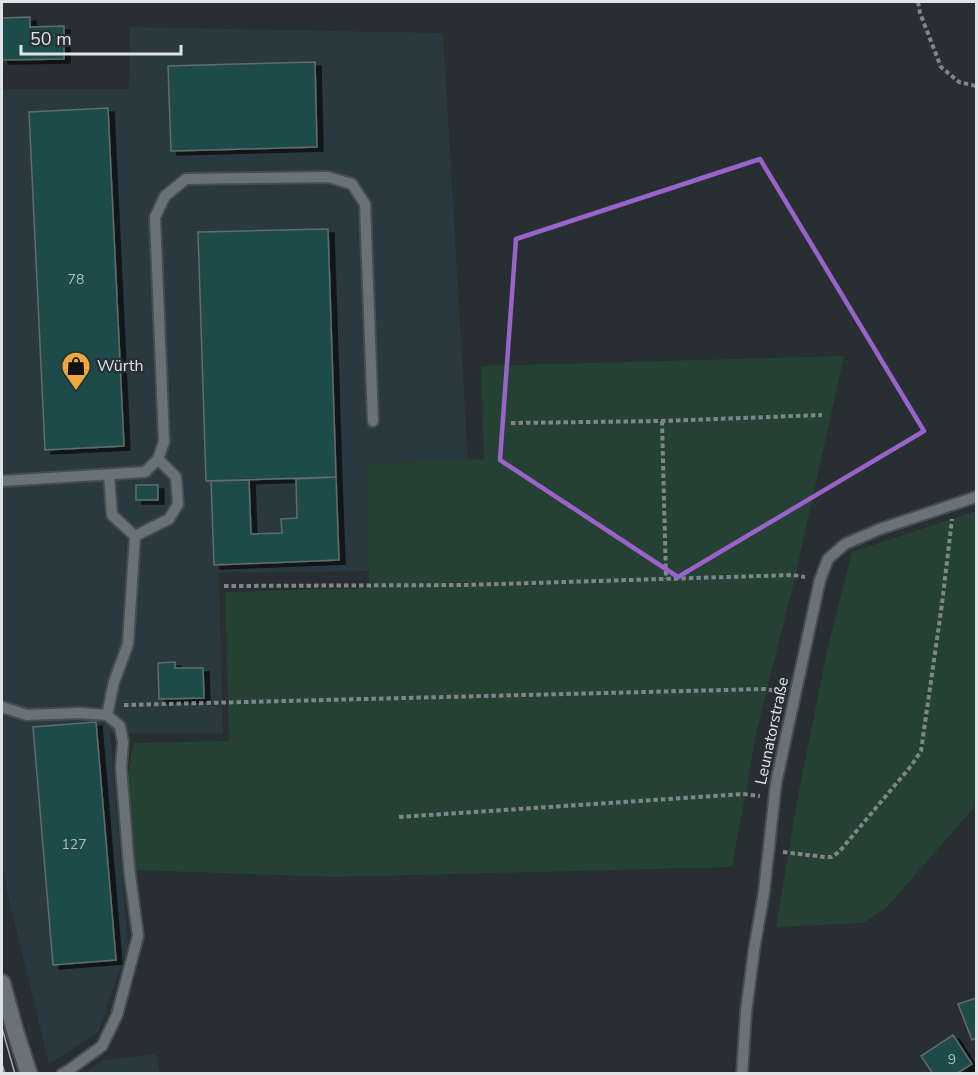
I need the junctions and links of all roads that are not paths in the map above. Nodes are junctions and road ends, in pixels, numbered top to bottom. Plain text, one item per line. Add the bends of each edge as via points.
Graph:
1 (373, 421) dead end
2 (158, 459) junction
3 (110, 475) junction
4 (2, 481) edge
5 (976, 498) edge
6 (135, 536) junction
7 (2, 707) edge
8 (108, 710) junction
9 (2, 982) edge
10 (29, 1074) edge
11 (62, 1074) edge
12 (742, 1074) edge

1 - 2 lane via 365,204 352,184 328,177 186,179 165,196 155,217 164,442
2 - 3 lane via 145,472
2 - 6 lane via 176,477 178,504 169,519
3 - 4 lane
3 - 6 lane via 112,515
5 - 12 lane, Leunatorstraße via 880,529 845,544 828,559 820,580 776,783 746,1012
6 - 8 lane via 128,644
7 - 8 lane via 27,715
8 - 11 lane via 120,726 123,742 127,845 138,936 117,1015 102,1046
9 - 10 main road

